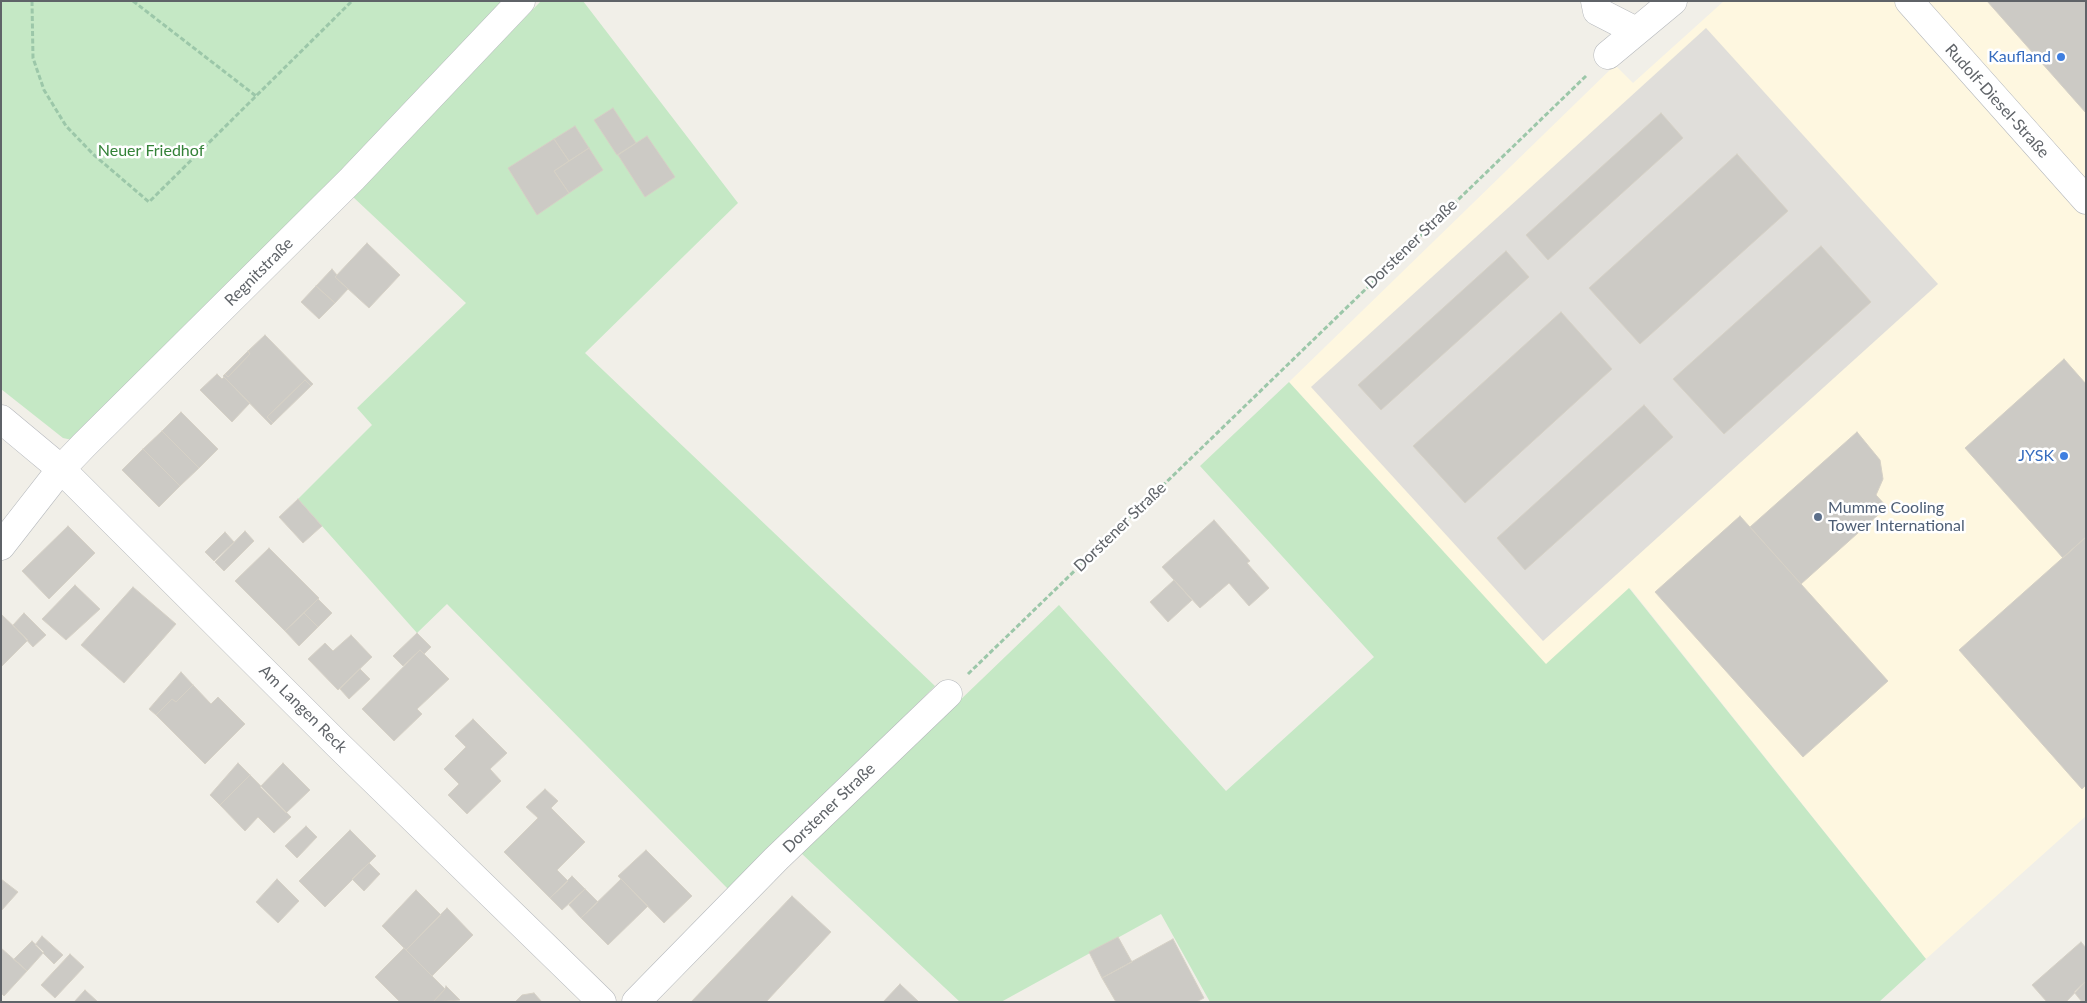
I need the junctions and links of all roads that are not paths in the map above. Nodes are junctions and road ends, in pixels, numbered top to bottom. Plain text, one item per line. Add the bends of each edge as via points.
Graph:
1 (521, 1) edge
2 (1595, 1) edge
3 (1674, 1) edge
4 (1909, 1) edge
5 (1636, 31) junction
6 (1608, 55) road end
7 (2086, 200) edge
8 (1, 419) edge
9 (61, 469) junction
10 (1, 546) edge
11 (948, 694) road end
12 (602, 1002) edge
13 (636, 1002) edge

1 - 9 street, Regnitstraße via 352,179
2 - 5 street via 1597,11
3 - 5 street
4 - 7 street, Rudolf-Diesel-Straße
5 - 6 street
8 - 9 street, Am Langen Reck
9 - 10 street, Regnitstraße
9 - 12 street, Am Langen Reck
11 - 13 street, Dorstener Straße via 776,859

